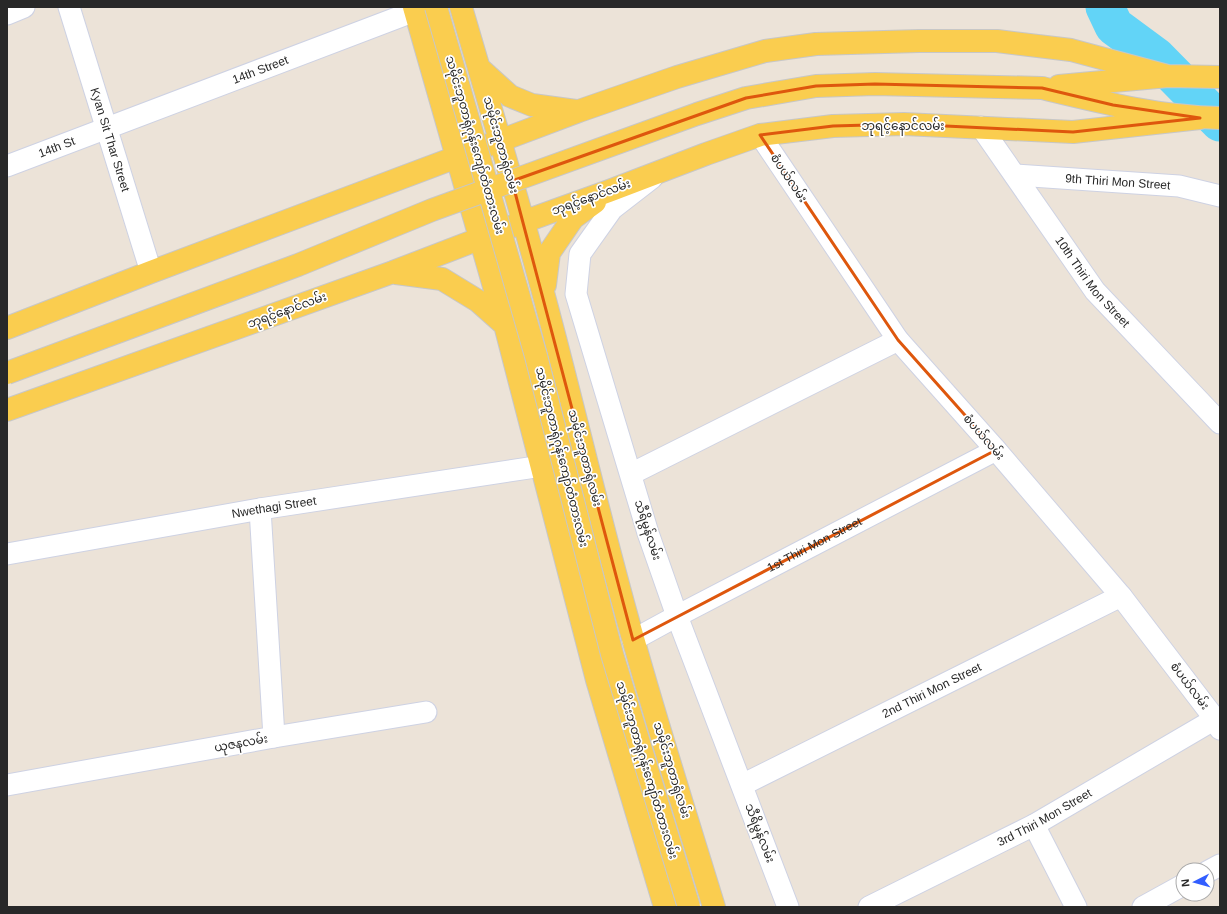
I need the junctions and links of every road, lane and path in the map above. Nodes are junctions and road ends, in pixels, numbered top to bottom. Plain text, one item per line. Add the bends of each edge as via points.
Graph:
1 (24, 7) edge
2 (69, 7) edge
3 (461, 7) edge
4 (421, 8) edge
5 (7, 14) edge
6 (479, 68) junction
7 (1168, 76) junction
8 (1220, 77) edge
9 (1042, 88) junction
10 (579, 111) junction
11 (1210, 118) edge
12 (106, 127) junction
13 (981, 127) junction
14 (760, 135) junction
15 (501, 140) junction
16 (458, 156) junction
17 (7, 166) edge
18 (660, 172) junction
19 (1015, 176) junction
20 (609, 191) junction
21 (1220, 196) edge
22 (523, 222) junction
23 (481, 239) junction
24 (151, 272) junction
25 (393, 272) junction
26 (544, 296) junction
27 (505, 325) junction
28 (7, 328) edge
29 (898, 340) junction
30 (7, 373) edge
31 (7, 410) edge
32 (1220, 423) edge
33 (996, 450) junction
34 (542, 466) junction
35 (631, 474) junction
36 (260, 509) junction
37 (7, 554) edge
38 (1121, 596) junction
39 (677, 616) junction
40 (634, 640) junction
41 (426, 712) dead end
42 (1217, 724) edge
43 (274, 737) junction
44 (7, 785) edge
45 (742, 785) junction
46 (1034, 825) junction
47 (1175, 890) edge
48 (660, 904) edge
49 (689, 907) edge
50 (714, 907) edge
51 (788, 907) edge
52 (869, 907) edge
53 (1076, 907) edge
54 (1143, 907) edge

1 - 5 street
2 - 12 street, Kyan Sit Thar Street
3 - 6 main road, သမိုင်းဘူတာရုံလမ်း
4 - 12 street, 14th Street
4 - 16 main road
4 - 49 main road, သမိုင်းဘူတာရုံဂုန်းကျော်တံတားလမ်း, bridge via 536,356 612,654
6 - 10 main road via 510,96 532,105
6 - 15 main road, သမိုင်းဘူတာရုံလမ်း
7 - 8 main road, ဘုရင့်နောင်လမ်း
7 - 9 main road, ဘုရင့်နောင်လမ်း
7 - 10 main road, ဘုရင့်နောင်လမ်း via 1071,50 996,41 816,44 765,51 677,77
9 - 11 main road, ဘုရင့်နောင်လမ်း via 1113,105
9 - 30 main road, ဘုရင့်နောင်လမ်း, bridge via 875,84 816,86 746,98 432,210 298,265
10 - 15 main road, ဘုရင့်နောင်လမ်း
11 - 13 main road, ဘုရင့်နောင်လမ်း via 1073,132
12 - 17 street, 14th St
12 - 24 street, Kyan Sit Thar Street
13 - 14 main road, ဘုရင့်နောင်လမ်း via 904,124 833,126
13 - 19 street, 10th Thiri Mon Street
14 - 18 main road, ဘုရင့်နောင်လမ်း
14 - 29 street, စံပယ်လမ်း
15 - 16 main road, ဘုရင့်နောင်လမ်း
15 - 22 main road, သမိုင်းဘူတာရုံလမ်း
16 - 23 main road
16 - 24 main road, ဘုရင့်နောင်လမ်း
18 - 20 main road, ဘုရင့်နောင်လမ်း
18 - 35 street, သီရိမွန်လမ်း via 612,209 580,254 576,294
19 - 21 street, 9th Thiri Mon Street via 1179,186
19 - 32 street, 10th Thiri Mon Street via 1095,290
20 - 22 main road, ဘုရင့်နောင်လမ်း
20 - 26 main road via 573,218 549,253
22 - 23 main road, ဘုရင့်နောင်လမ်း
22 - 26 main road, သမိုင်းဘူတာရုံလမ်း
23 - 25 main road, ဘုရင့်နောင်လမ်း
23 - 27 main road
24 - 28 main road, ဘုရင့်နောင်လမ်း
25 - 27 main road via 442,279 478,301
25 - 31 main road, ဘုရင့်နောင်လမ်း
26 - 40 main road, သမိုင်းဘူတာရုံလမ်း
27 - 34 main road
29 - 33 street, စံပယ်လမ်း
29 - 35 street
33 - 38 street, စံပယ်လမ်း
33 - 39 street, 1st Thiri Mon Street
34 - 36 street, Nwethagi Street
34 - 48 main road via 597,680
35 - 39 street, သီရိမွန်လမ်း via 648,533
36 - 37 street, Nwethagi Street
36 - 43 street, ယုဇနလမ်း
38 - 42 street, စံပယ်လမ်း
38 - 45 street, 2nd Thiri Mon Street
39 - 40 street, 1st Thiri Mon Street
39 - 45 street, သီရိမွန်လမ်း
40 - 50 main road, သမိုင်းဘူတာရုံလမ်း
41 - 43 street
42 - 46 street, 3rd Thiri Mon Street
43 - 44 street, ယုဇနလမ်း
45 - 51 street, သီရိမွန်လမ်း
46 - 52 street, 3rd Thiri Mon Street
46 - 53 street
47 - 54 street

